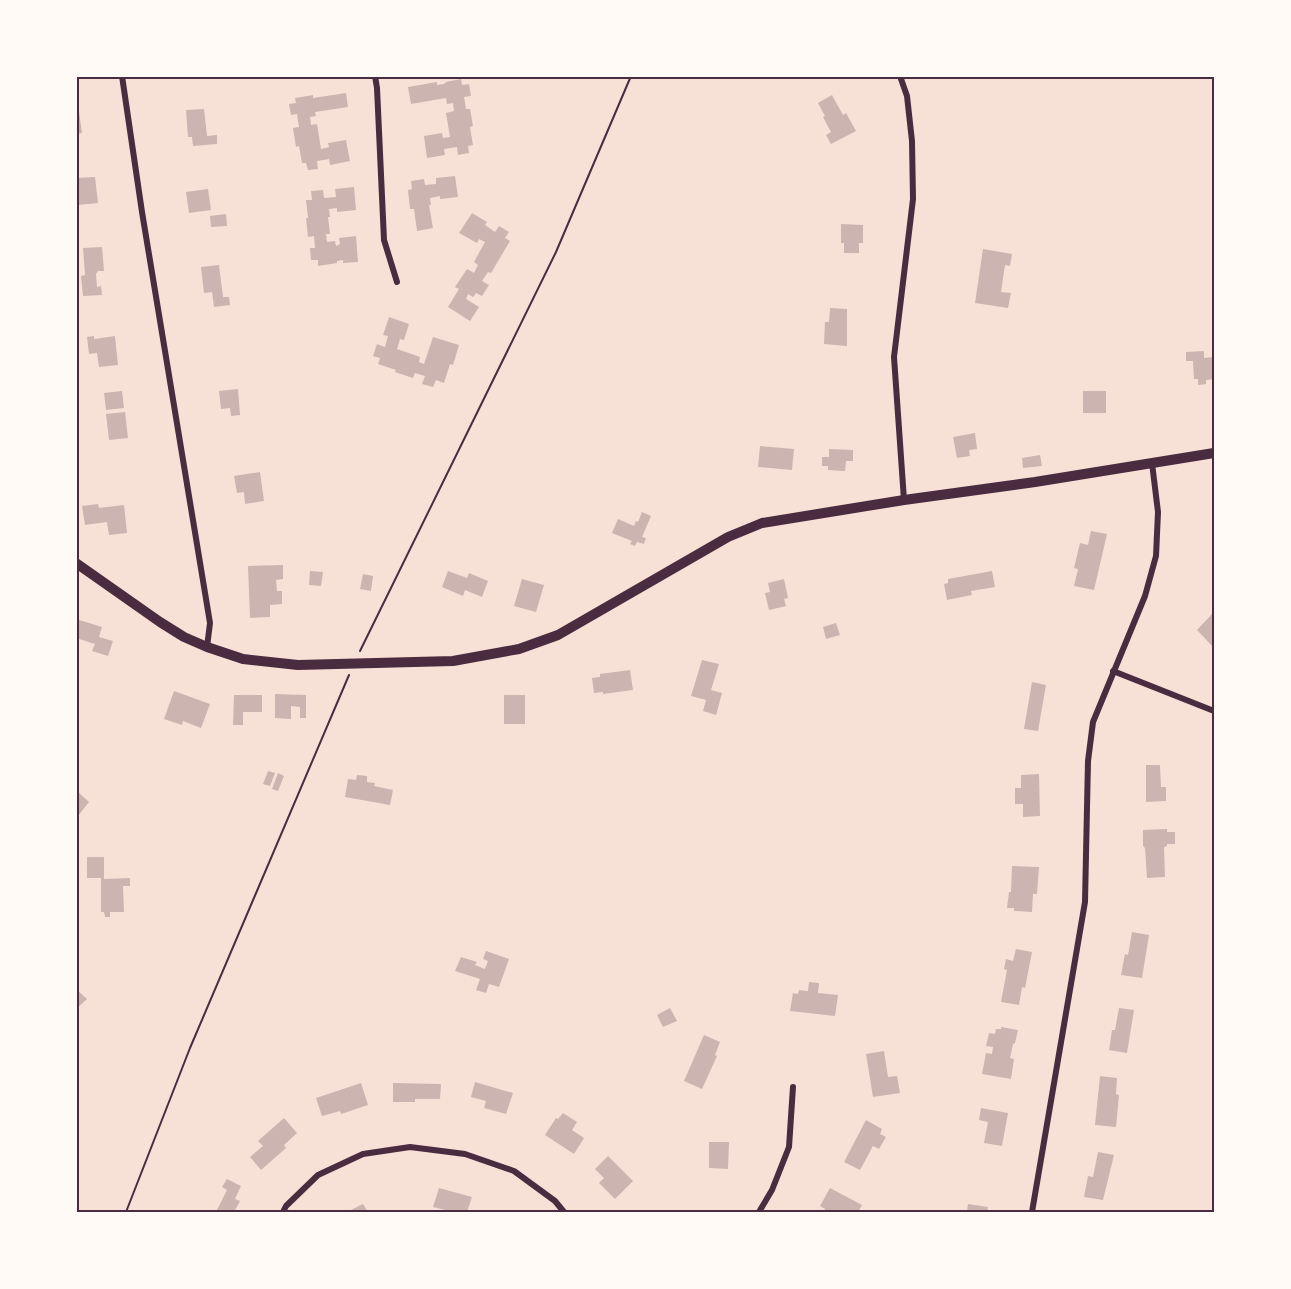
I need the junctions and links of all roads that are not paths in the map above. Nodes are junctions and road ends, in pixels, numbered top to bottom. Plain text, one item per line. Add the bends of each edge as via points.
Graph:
1 (122, 76) edge
2 (375, 76) edge
3 (900, 76) edge
4 (397, 282) dead end
5 (1215, 453) edge
6 (1152, 463) junction
7 (904, 500) junction
8 (76, 563) edge
9 (207, 647) junction
10 (1113, 671) junction
11 (1215, 711) edge
12 (793, 1087) dead end
13 (283, 1212) edge
14 (564, 1212) edge
15 (759, 1212) edge
16 (1032, 1212) edge

1 - 9 street via 210,623
2 - 4 street via 384,240
3 - 7 street via 907,96 912,141 913,200 894,357
5 - 6 street
6 - 7 street
6 - 10 street via 1158,512 1156,556 1145,596
7 - 9 street via 762,523 728,537 558,635 519,649 453,661 298,665 243,659
8 - 9 street via 160,622
10 - 11 street
10 - 16 street via 1093,722 1088,761 1085,902
12 - 15 street via 789,1147
13 - 14 street via 318,1175 363,1154 410,1147 465,1154 514,1172

